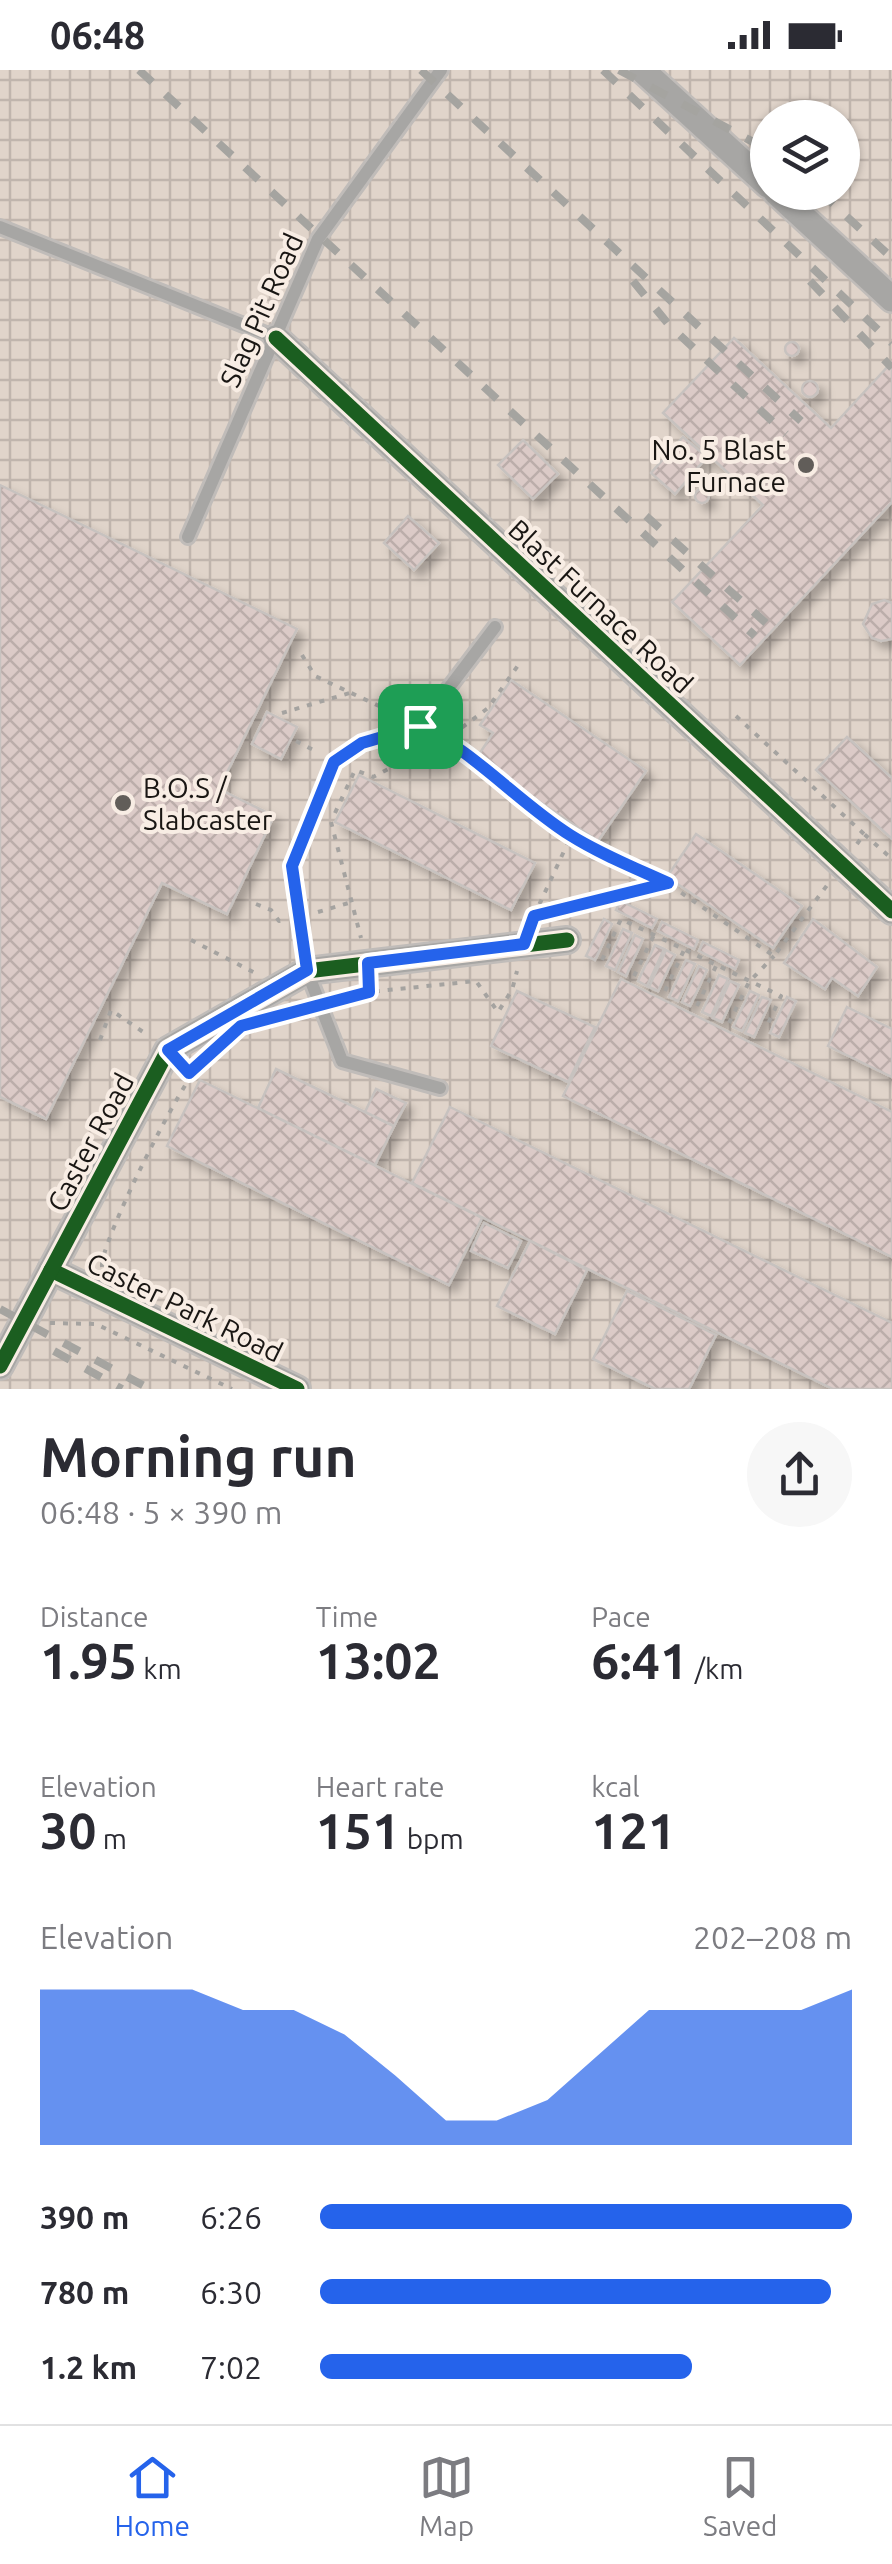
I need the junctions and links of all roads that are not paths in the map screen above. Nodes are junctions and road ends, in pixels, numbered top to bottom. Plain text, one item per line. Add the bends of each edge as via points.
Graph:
1 (441, 70) edge
2 (642, 70) edge
3 (750, 169) edge
4 (796, 210) edge
5 (0, 226) edge
6 (892, 299) edge
7 (276, 338) junction
8 (188, 537) dead end
9 (494, 628) dead end
10 (892, 911) edge
11 (566, 940) dead end
12 (307, 970) junction
13 (440, 1088) dead end
14 (51, 1270) junction
15 (0, 1366) edge
16 (297, 1389) edge

1 - 7 lane, Slag Pit Road via 318,240
2 - 3 street
4 - 6 street
5 - 7 lane
7 - 8 lane, Slag Pit Road
7 - 10 street, Blast Furnace Road
9 - 12 lane via 420,726 362,743 334,762 292,866
11 - 12 street
12 - 13 lane via 342,1061
12 - 14 street, Caster Road via 168,1050
14 - 15 street, Caster Road
14 - 16 street, Caster Park Road

